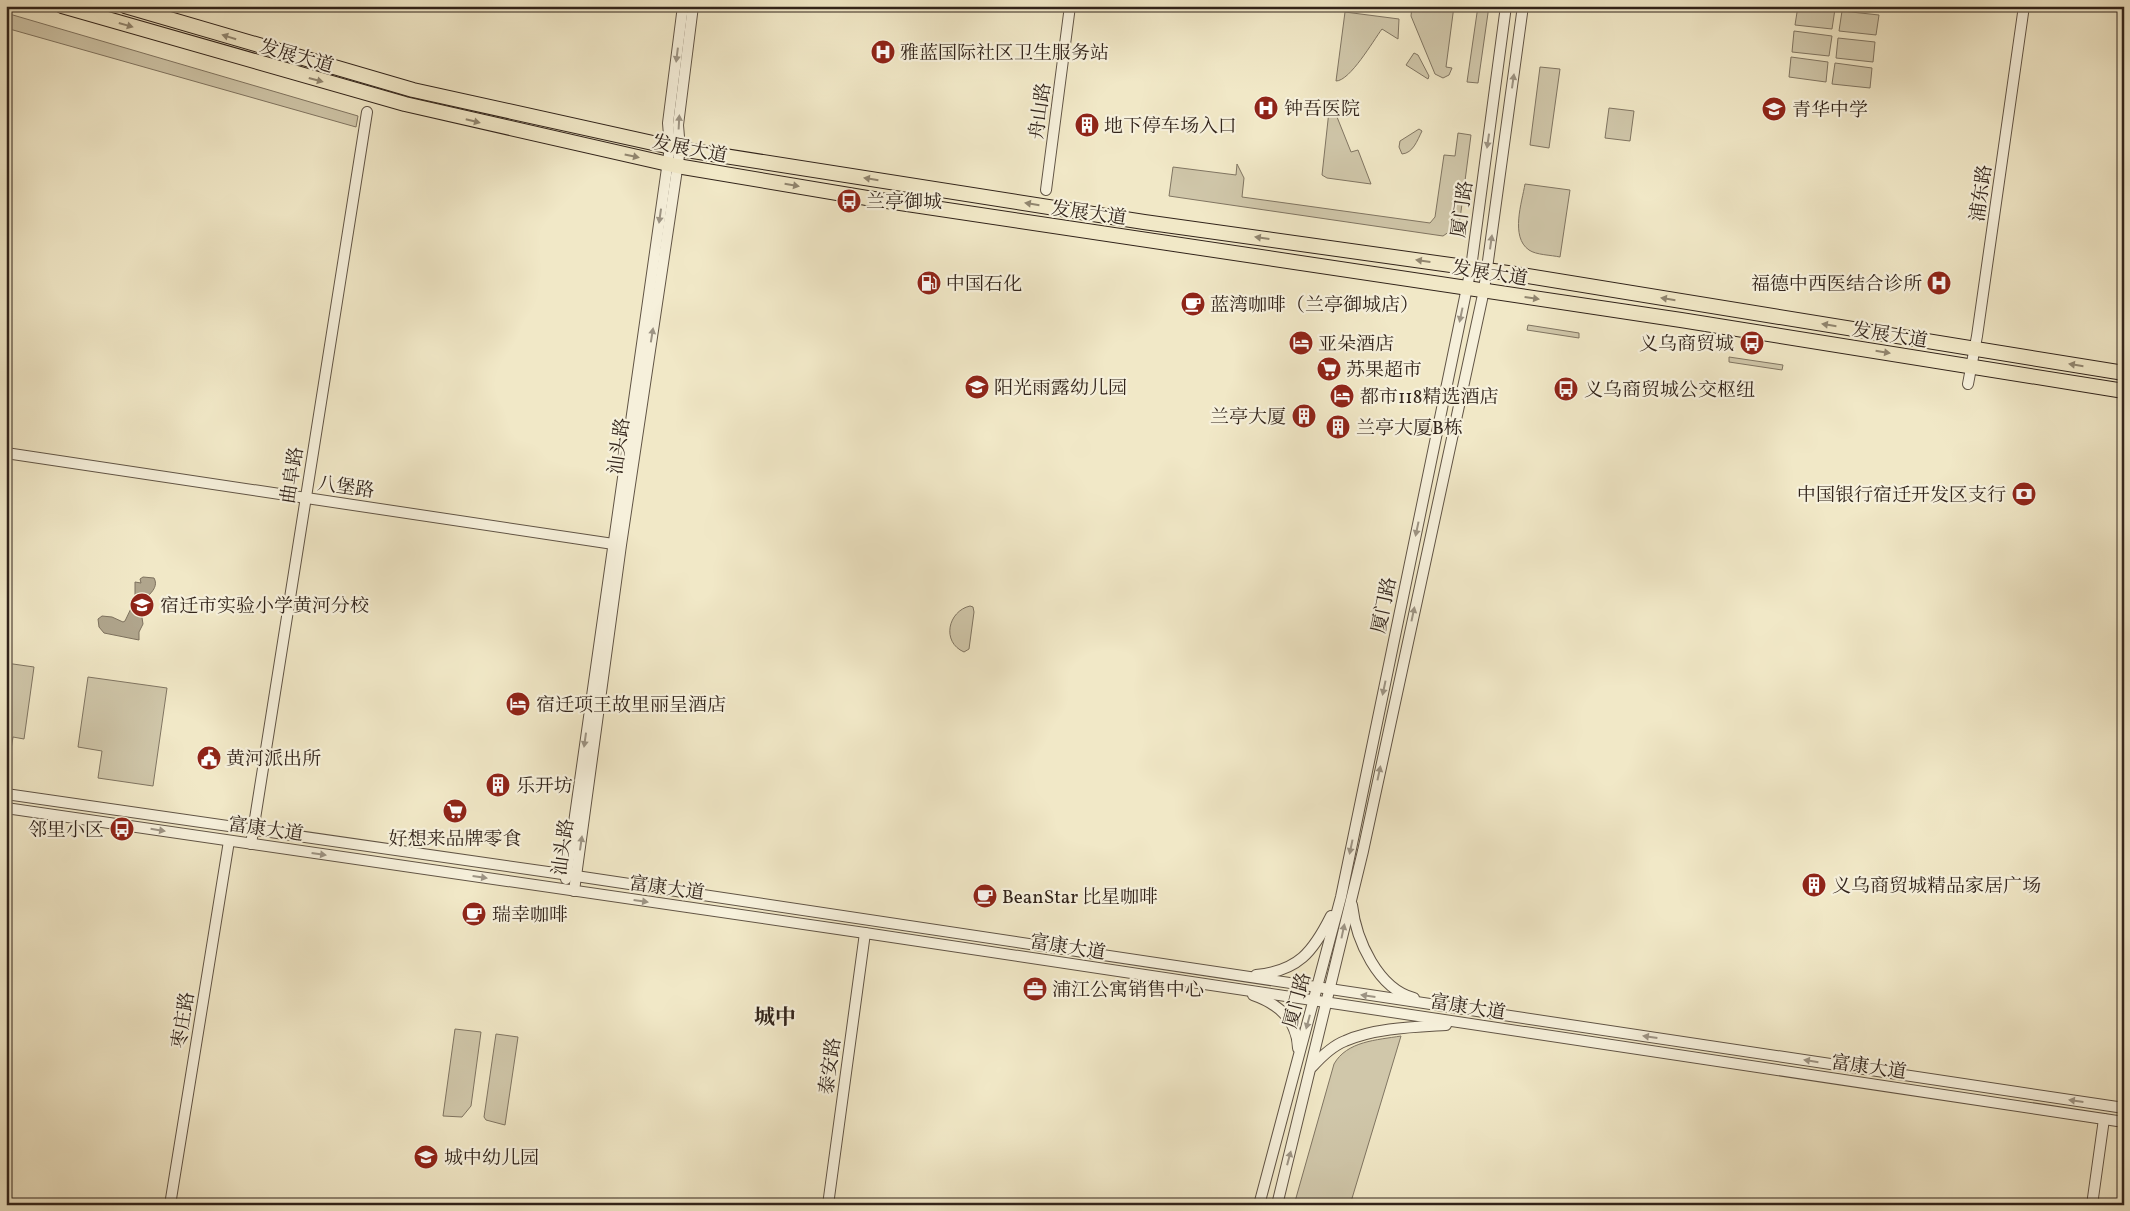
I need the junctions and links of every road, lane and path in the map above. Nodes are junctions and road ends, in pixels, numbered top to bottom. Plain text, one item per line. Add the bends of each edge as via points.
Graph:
1 (62, 6) edge
2 (125, 6) edge
3 (683, 6) edge
4 (693, 6) edge
5 (1070, 6) edge
6 (1506, 6) edge
7 (1523, 6) edge
8 (2024, 6) edge
9 (367, 112) dead end
10 (675, 148) junction
11 (672, 165) junction
12 (1046, 190) dead end
13 (1471, 268) junction
14 (1487, 270) junction
15 (1467, 287) junction
16 (1484, 290) junction
17 (1974, 349) junction
18 (1971, 366) junction
19 (2124, 373) edge
20 (1968, 384) dead end
21 (2124, 390) edge
22 (6, 454) edge
23 (305, 498) junction
24 (617, 544) junction
25 (6, 794) edge
26 (6, 808) edge
27 (254, 829) junction
28 (229, 841) junction
29 (251, 844) junction
30 (571, 875) junction
31 (569, 890) junction
32 (1346, 897) junction
33 (865, 932) junction
34 (1239, 977) junction
35 (1317, 988) junction
36 (1236, 989) junction
37 (1330, 990) junction
38 (1314, 1000) junction
39 (1327, 1002) junction
40 (1471, 1011) junction
41 (1471, 1024) junction
42 (1298, 1061) junction
43 (1311, 1068) junction
44 (2124, 1108) edge
45 (2104, 1119) junction
46 (2124, 1122) edge
47 (170, 1205) edge
48 (828, 1205) edge
49 (1259, 1205) edge
50 (1277, 1205) edge
51 (2092, 1205) edge

1 -> 11 main road, 发展大道 via 405,104
10 -> 2 main road, 发展大道 via 413,90
3 -> 10 street, 汕头路 via 668,123
10 -> 4 street, 汕头路
5 - 12 street, 舟山路
6 -> 13 street, 厦门路
14 -> 7 street, 厦门路
8 - 17 street, 浦东路
9 - 23 street, 曲阜路
10 - 11 street, 汕头路
13 -> 10 main road, 发展大道 via 1144,222
11 -> 15 main road, 发展大道 via 877,199
11 - 24 street, 汕头路
13 - 14 main road, 发展大道
13 - 15 street, 厦门路
14 - 16 street, 厦门路
17 -> 14 main road, 发展大道
15 - 16 main road, 发展大道
15 -> 32 street, 厦门路
16 -> 18 main road, 发展大道
32 -> 16 street, 厦门路 via 1363,851
17 - 18 street, 浦东路
19 -> 17 main road, 发展大道
18 - 20 street, 浦东路
18 - 21 main road, 发展大道
22 - 23 street, 八堡路
23 - 24 street, 八堡路
23 - 27 street, 曲阜路
24 - 30 street, 汕头路
25 - 27 street, 富康大道
26 -> 28 street, 富康大道
27 - 29 street, 曲阜路
27 - 30 street, 富康大道
28 - 29 street, 富康大道
28 - 47 street, 枣庄路
29 -> 31 street, 富康大道
30 - 31 street, 汕头路
30 - 34 street, 富康大道
31 -> 33 street, 富康大道
32 - 34 street via 1319,941 1299,962 1280,972
32 - 35 street, 厦门路
37 -> 32 street, 厦门路
32 - 40 street via 1367,952 1397,992
33 - 36 street, 富康大道
33 - 48 street, 泰安路
34 - 35 street, 富康大道
35 - 37 street, 富康大道
35 - 38 street, 厦门路
36 - 38 street, 富康大道
36 - 42 street via 1274,1004 1284,1012 1298,1036
37 - 39 street, 厦门路
40 -> 37 street, 富康大道
38 - 39 street, 富康大道
38 -> 42 street, 厦门路
39 - 41 street, 富康大道
39 - 43 street, 厦门路
44 -> 40 street, 富康大道
41 - 43 street via 1427,1026 1365,1035 1336,1046
41 - 45 street, 富康大道
42 - 49 street, 厦门路
50 -> 43 street, 厦门路
45 - 46 street, 富康大道
45 - 51 street

